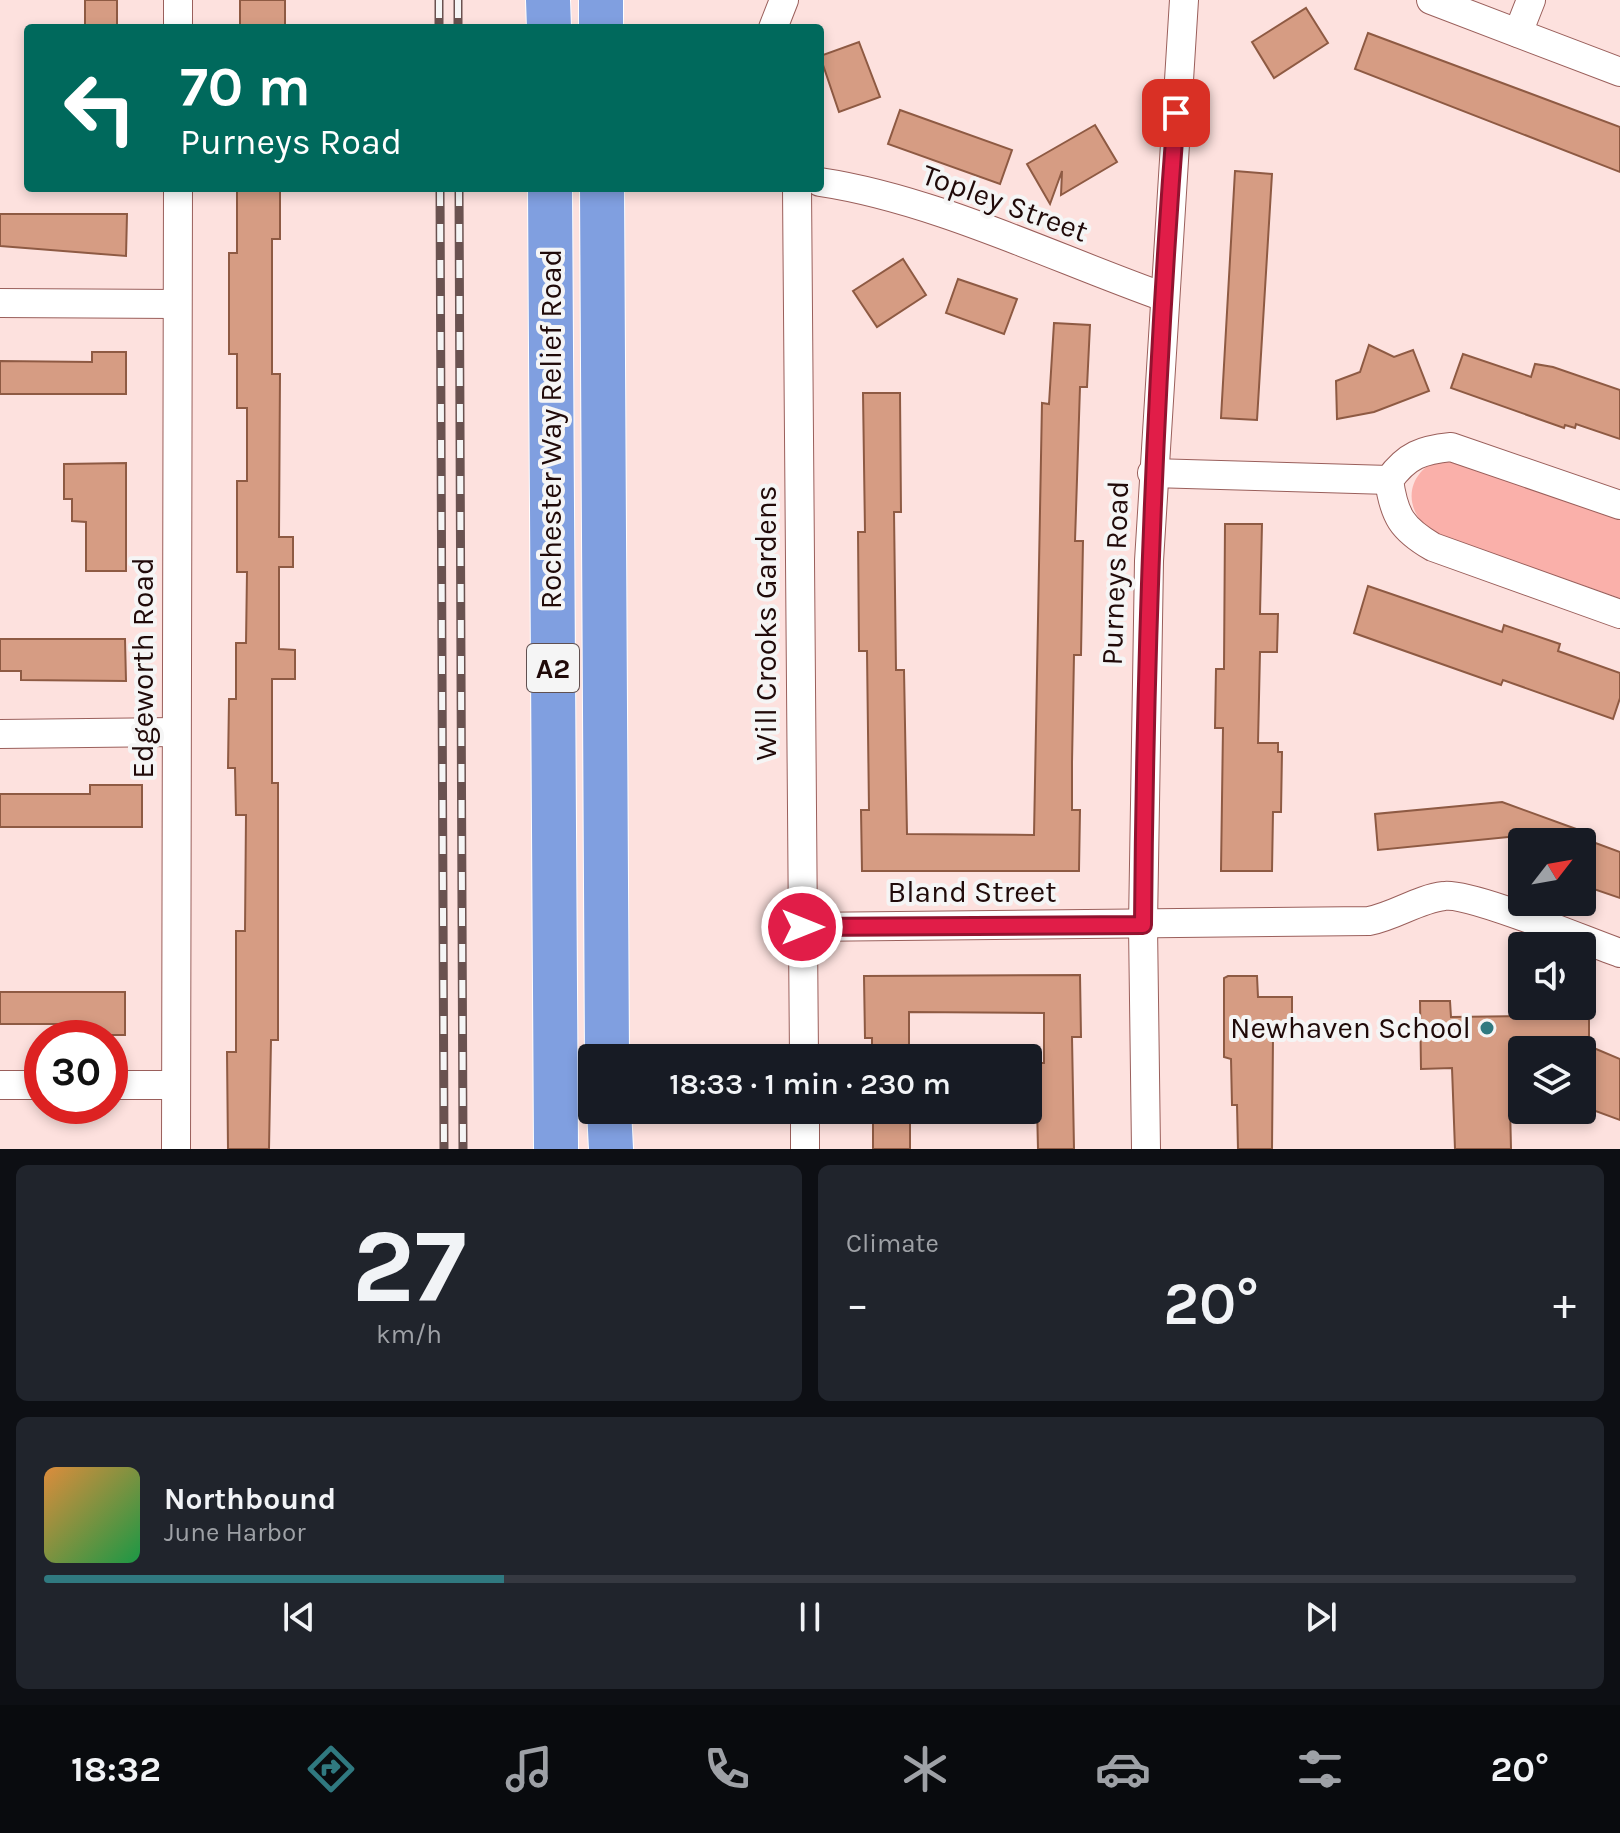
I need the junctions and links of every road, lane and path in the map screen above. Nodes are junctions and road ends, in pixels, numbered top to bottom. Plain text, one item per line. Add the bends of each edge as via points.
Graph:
1 (178, 0) edge
2 (548, 0) edge
3 (601, 0) edge
4 (784, 0) edge
5 (1184, 0) edge
6 (1431, 0) edge
7 (1531, 0) edge
8 (178, 24) edge
9 (549, 24) edge
10 (601, 24) edge
11 (775, 24) edge
12 (1518, 33) junction
13 (1620, 72) edge
14 (824, 183) edge
15 (178, 192) edge
16 (550, 192) edge
17 (602, 192) edge
18 (797, 192) edge
19 (1164, 297) junction
20 (0, 303) edge
21 (177, 304) junction
22 (1152, 473) junction
23 (1389, 480) junction
24 (1620, 505) edge
25 (1620, 614) edge
26 (176, 732) junction
27 (0, 734) edge
28 (1143, 925) junction
29 (802, 927) junction
30 (1620, 953) edge
31 (607, 1044) edge
32 (804, 1044) edge
33 (0, 1085) edge
34 (24, 1085) edge
35 (128, 1085) edge
36 (176, 1085) junction
37 (610, 1124) edge
38 (805, 1124) edge
39 (176, 1149) edge
40 (556, 1149) edge
41 (611, 1149) edge
42 (805, 1149) edge
43 (1146, 1149) edge

1 - 8 street
2 - 9 highway
3 - 10 highway
4 - 11 street
5 - 19 street, Purneys Road
6 - 12 street
7 - 12 street
12 - 13 street
14 - 19 street, Topley Street via 866,189 953,217
15 - 21 street, Edgeworth Road
16 - 40 highway, Rochester Way Relief Road / A2
17 - 31 highway, Rochester Way Relief Road / A2
18 - 29 street, Will Crooks Gardens
19 - 22 street, Purneys Road
20 - 21 street
21 - 26 street, Edgeworth Road
22 - 23 street
22 - 28 street, Purneys Road
23 - 24 street via 1402,462 1423,450 1451,447
23 - 25 street via 1393,507 1409,533 1433,547
26 - 27 street
26 - 36 street, Edgeworth Road
28 - 29 street, Bland Street
28 - 30 street, Bland Street via 1369,921 1446,895
28 - 43 street, Purneys Road
29 - 32 street, Will Crooks Gardens
33 - 34 street
35 - 36 street
36 - 39 street, Edgeworth Road
37 - 41 highway
38 - 42 street

